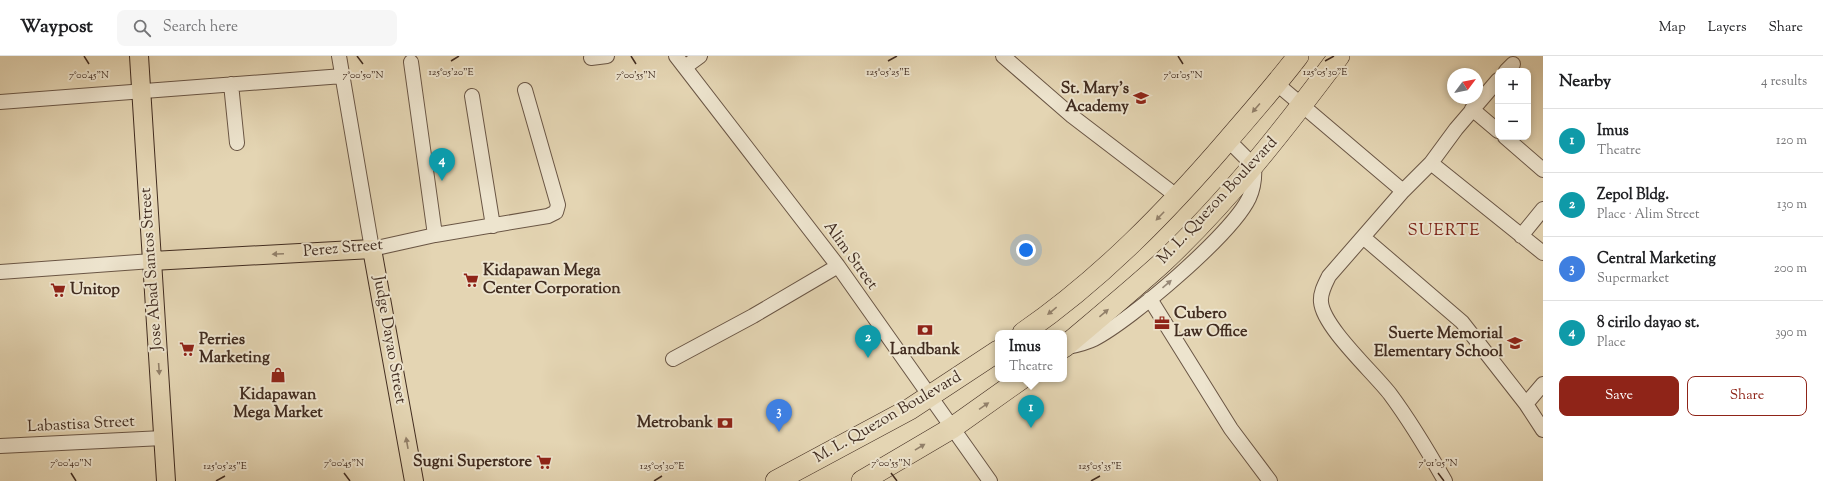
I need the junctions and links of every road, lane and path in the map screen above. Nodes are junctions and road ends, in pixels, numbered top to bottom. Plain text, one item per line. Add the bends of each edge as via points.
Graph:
1 (139, 56) edge
2 (339, 56) edge
3 (607, 56) edge
4 (676, 56) edge
5 (700, 56) edge
6 (1003, 56) edge
7 (1298, 56) edge
8 (1339, 56) edge
9 (591, 58) dead end
10 (411, 62) dead end
11 (685, 68) junction
12 (343, 76) junction
13 (1495, 83) edge
14 (231, 84) junction
15 (1277, 84) junction
16 (525, 90) dead end
17 (141, 92) junction
18 (472, 96) dead end
19 (0, 102) edge
20 (1302, 105) junction
21 (1472, 109) junction
22 (1495, 128) edge
23 (1228, 140) junction
24 (1508, 140) edge
25 (238, 143) dead end
26 (1431, 162) junction
27 (1254, 166) junction
28 (1543, 170) edge
29 (1403, 191) junction
30 (1178, 197) junction
31 (1543, 209) edge
32 (493, 226) junction
33 (435, 235) junction
34 (1521, 236) junction
35 (1363, 237) junction
36 (372, 249) junction
37 (1543, 253) edge
38 (152, 261) junction
39 (838, 266) junction
40 (0, 272) edge
41 (1150, 299) junction
42 (1027, 330) edge
43 (1067, 345) edge
44 (1067, 347) edge
45 (995, 353) edge
46 (673, 359) dead end
47 (1018, 382) edge
48 (1543, 384) edge
49 (930, 396) junction
50 (1526, 404) junction
51 (952, 428) junction
52 (1543, 430) edge
53 (163, 438) junction
54 (0, 446) edge
55 (166, 481) edge
56 (414, 481) edge
57 (776, 481) edge
58 (862, 481) edge
59 (990, 481) edge
60 (1270, 481) edge
61 (1445, 481) edge

1 - 17 main road, Jose Abad Santos Street
2 - 12 street, Judge Dayao Street
3 - 9 street
4 - 11 street, Alim Street
5 - 11 street
6 - 30 street via 1072,116
7 - 15 highway, M. L. Quezon Boulevard
8 - 20 highway, M. L. Quezon Boulevard
10 - 33 street
11 - 39 street, Alim Street
12 - 14 street
12 - 36 street, Judge Dayao Street
13 - 21 street
14 - 17 street
14 - 25 street
15 - 20 street
15 -> 23 highway, M. L. Quezon Boulevard
16 - 32 street, Perez Street via 558,205 557,211 548,216
17 - 19 street
17 - 38 main road, Jose Abad Santos Street
18 - 32 street
20 - 27 highway, M. L. Quezon Boulevard
20 - 29 street
21 - 22 street
21 - 26 street
23 - 27 street
23 - 30 highway, M. L. Quezon Boulevard
24 - 28 street
26 - 29 street
26 - 34 street
41 -> 27 street via 1196,259 1241,211 1254,185
43 -> 27 highway, M. L. Quezon Boulevard via 1163,262
29 - 35 street
30 -> 42 highway, M. L. Quezon Boulevard via 1098,274
31 - 34 street
32 - 33 street, Perez Street
33 - 36 street, Perez Street
34 - 37 street
35 - 50 street via 1462,322
35 - 61 street via 1329,276 1322,289 1320,302 1341,338 1390,394
36 -> 38 main road, Perez Street
56 -> 36 main road, Judge Dayao Street
38 - 40 street, Perez Street
38 -> 53 main road, Jose Abad Santos Street
39 - 46 street
39 - 49 street, Alim Street
41 - 44 street via 1094,339
41 - 60 street via 1231,430
45 - 49 highway, M. L. Quezon Boulevard
51 -> 47 highway
48 - 50 street
49 - 51 street, Alim Street
49 - 57 highway, M. L. Quezon Boulevard
50 - 52 street
58 -> 51 highway
51 - 59 street, Alim Street
53 - 54 street, Labastisa Street
53 - 55 main road, Jose Abad Santos Street

